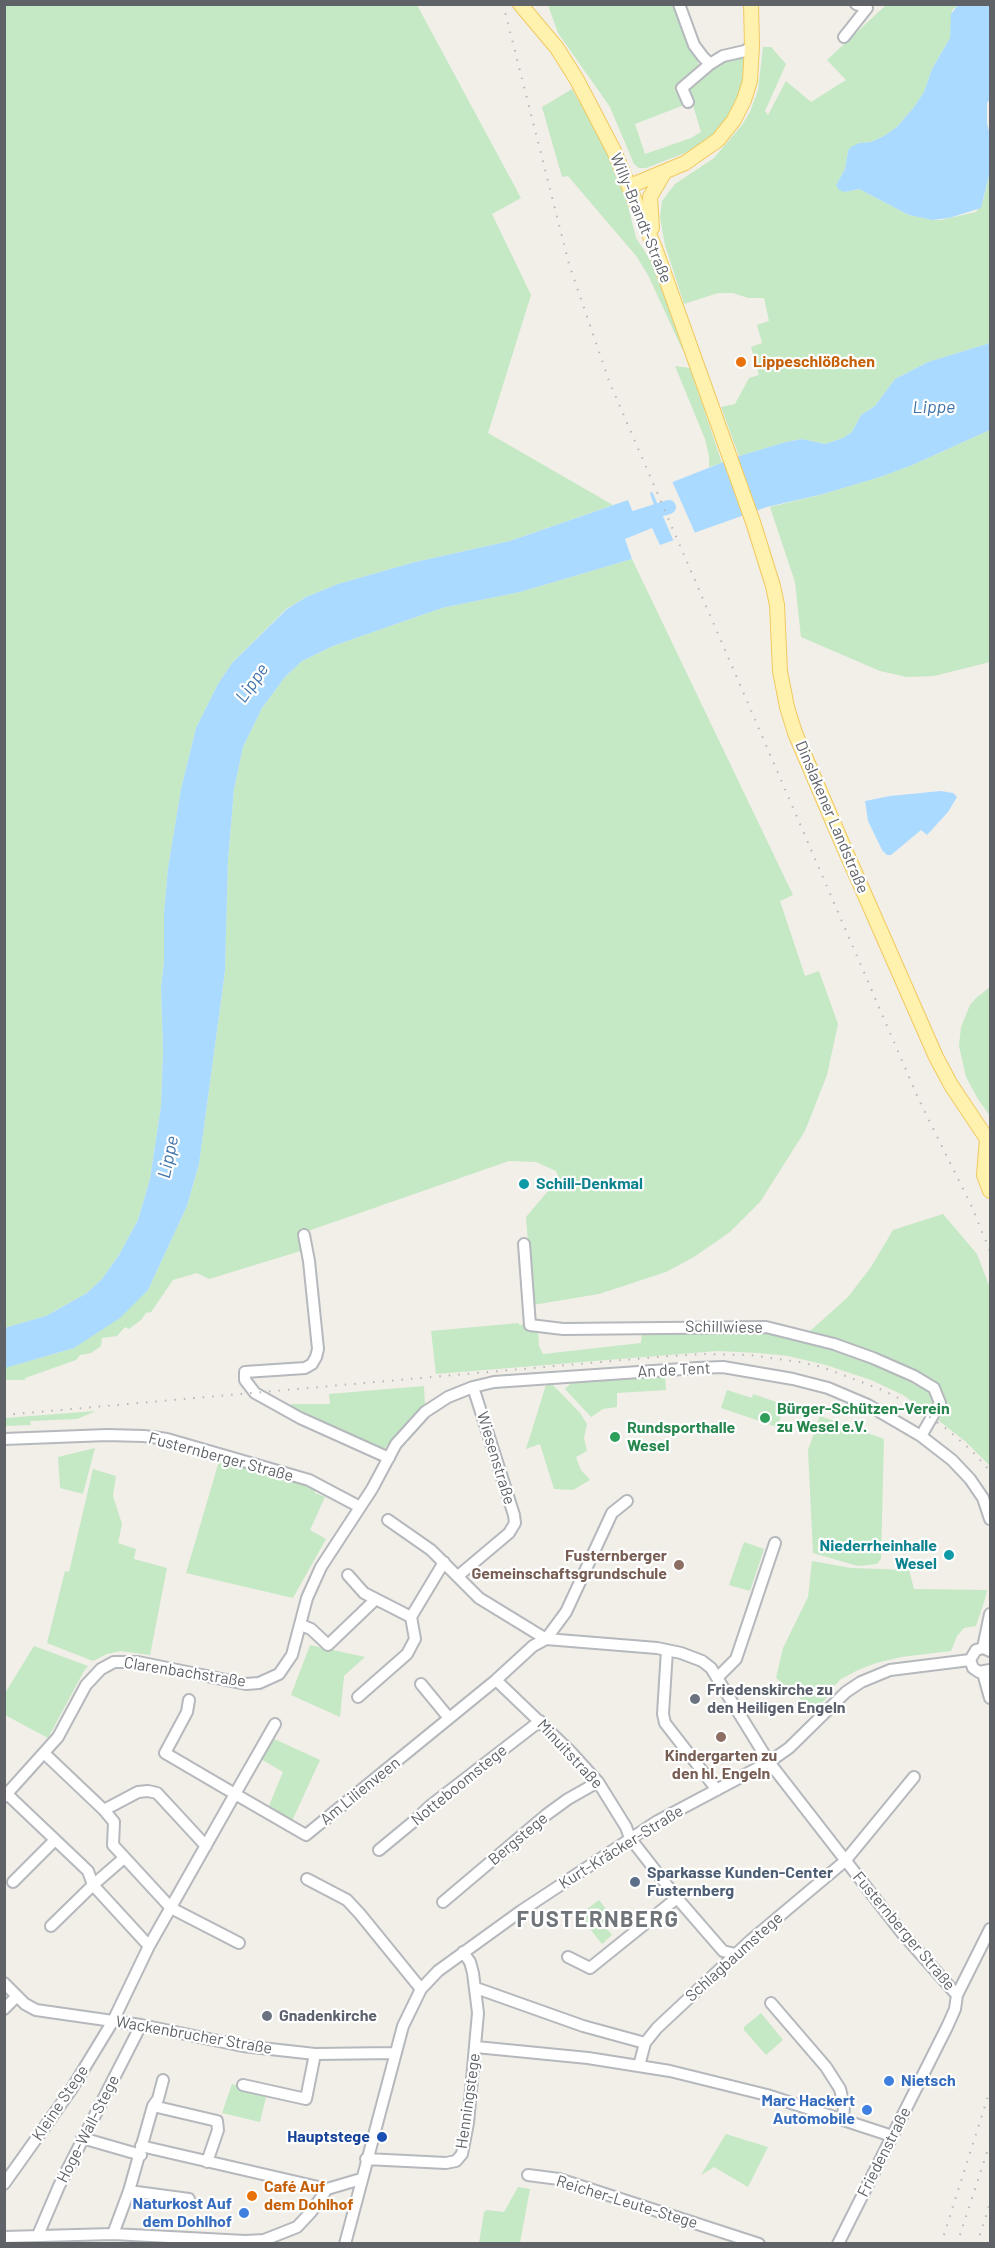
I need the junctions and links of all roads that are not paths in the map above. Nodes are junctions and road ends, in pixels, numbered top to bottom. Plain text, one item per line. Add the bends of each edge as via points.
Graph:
1 (679, 4) edge
2 (751, 4) edge
3 (856, 4) edge
4 (520, 5) edge
5 (844, 37) dead end
6 (752, 46) junction
7 (710, 64) junction
8 (688, 102) dead end
9 (664, 173) junction
10 (630, 186) junction
11 (655, 248) junction
12 (727, 450) joint
13 (951, 1085) junction
14 (990, 1131) edge
15 (988, 1163) edge
16 (990, 1191) edge
17 (304, 1235) dead end
18 (524, 1244) dead end
19 (473, 1387) junction
20 (921, 1436) junction
21 (4, 1439) edge
22 (388, 1458) junction
23 (627, 1501) dead end
24 (360, 1507) junction
25 (990, 1519) edge
26 (388, 1520) dead end
27 (775, 1543) dead end
28 (444, 1562) junction
29 (348, 1575) dead end
30 (458, 1576) junction
31 (376, 1599) junction
32 (990, 1614) edge
33 (411, 1617) junction
34 (301, 1625) junction
35 (546, 1639) junction
36 (987, 1649) edge
37 (667, 1650) junction
38 (970, 1660) junction
39 (987, 1671) edge
40 (718, 1677) junction
41 (496, 1680) junction
42 (421, 1684) dead end
43 (358, 1697) dead end
44 (990, 1698) edge
45 (189, 1700) dead end
46 (449, 1718) junction
47 (540, 1721) junction
48 (274, 1724) dead end
49 (44, 1753) junction
50 (769, 1761) junction
51 (914, 1777) dead end
52 (598, 1782) junction
53 (717, 1790) junction
54 (235, 1794) junction
55 (6, 1795) edge
56 (105, 1810) junction
57 (630, 1838) junction
58 (55, 1840) junction
59 (206, 1846) junction
60 (379, 1850) dead end
61 (124, 1858) junction
62 (845, 1861) junction
63 (307, 1879) dead end
64 (13, 1882) dead end
65 (93, 1885) junction
66 (677, 1898) junction
67 (443, 1902) dead end
68 (171, 1908) junction
69 (51, 1926) dead end
70 (990, 1929) edge
71 (238, 1943) dead end
72 (149, 1946) junction
73 (463, 1952) junction
74 (735, 1954) junction
75 (568, 1957) dead end
76 (4, 1983) edge
77 (476, 1988) junction
78 (421, 1989) junction
79 (957, 1995) junction
80 (16, 1996) junction
81 (771, 2003) dead end
82 (4, 2009) edge
83 (113, 2021) junction
84 (141, 2025) junction
85 (645, 2043) junction
86 (476, 2047) junction
87 (394, 2053) junction
88 (315, 2054) junction
89 (639, 2066) junction
90 (163, 2080) dead end
91 (243, 2085) dead end
92 (153, 2106) junction
93 (843, 2119) junction
94 (892, 2136) junction
95 (82, 2138) junction
96 (141, 2151) junction
97 (366, 2159) junction
98 (212, 2163) junction
99 (528, 2175) dead end
100 (361, 2179) junction
101 (4, 2184) edge
102 (327, 2189) junction
103 (129, 2191) junction
104 (189, 2199) dead end
105 (113, 2234) junction
106 (38, 2235) junction
107 (4, 2237) edge
108 (345, 2244) edge
109 (759, 2244) edge
110 (838, 2244) edge

1 - 7 street via 694,45
2 - 6 main road
3 - 5 street via 867,8
4 - 10 main road, Willy-Brandt-Straße via 557,48 577,80
6 - 7 street
6 - 9 main road via 750,81 727,130 709,148
7 - 8 street via 682,88
9 - 10 main road
9 - 11 main road via 650,196
10 - 11 main road, Willy-Brandt-Straße
11 - 12 main road, Willy-Brandt-Straße
12 - 13 main road, Dinslakener Landstraße via 773,586 780,671 795,733
13 - 14 main road
13 - 15 main road, Dinslakener Landstraße via 987,1139
15 - 16 main road, Dinslakener Landstraße via 984,1175
17 - 22 street via 316,1357 305,1368 245,1372 245,1380 255,1392 300,1418
18 - 20 street, Schillwiese via 530,1325 563,1329 766,1327 834,1344 914,1376 934,1389 940,1403
19 - 20 street, An de Tent via 494,1382 723,1367 828,1388 868,1405
19 - 22 street, An de Tent via 448,1397 425,1413
19 - 30 street, Wiesenstraße via 514,1523 509,1533
20 - 25 street, An de Tent via 970,1479 983,1498
21 - 24 street, Fusternberger Straße via 107,1435 166,1439 309,1480
22 - 24 street, An de Tent
23 - 35 street, Am Lilienveen via 612,1513 566,1612
24 - 34 street, Clarenbachstraße via 321,1567 307,1598
26 - 28 street, Fusternberger Straße
27 - 40 street via 736,1659
28 - 30 street, Fusternberger Straße
28 - 33 street
29 - 31 street via 364,1593
30 - 35 street, Fusternberger Straße via 479,1598
31 - 33 street
31 - 34 street via 328,1645
32 - 36 street
33 - 43 street via 415,1639 407,1654
34 - 49 street, Clarenbachstraße via 287,1665 279,1674 259,1683 232,1682 138,1662 114,1662 86,1685 67,1723
35 - 37 street, Fusternberger Straße
35 - 41 street, Am Lilienveen
36 - 38 street via 973,1652
37 - 40 street, Fusternberger Straße via 702,1661
37 - 53 street via 665,1724
38 - 39 street via 975,1670
38 - 50 street, Kurt-Kräcker-Straße via 890,1670 861,1682 789,1748
39 - 44 street
40 - 50 street, Fusternberger Straße
41 - 46 street, Am Lilienveen
41 - 47 street, Minuitstraße
42 - 46 street
45 - 54 street, Am Lilienveen via 165,1753
46 - 54 street, Am Lilienveen via 306,1835
47 - 52 street, Minuitstraße
47 - 60 street, Notteboomstege via 429,1806
48 - 54 street
49 - 55 street, Clarenbachstraße
49 - 56 street
50 - 53 street, Kurt-Kräcker-Straße
50 - 62 street, Fusternberger Straße
51 - 62 street, Schlagbaumstege
52 - 57 street, Minuitstraße
52 - 67 street, Bergstege via 546,1815
53 - 57 street, Kurt-Kräcker-Straße
54 - 59 street
55 - 58 street
56 - 59 street via 138,1792 157,1793
56 - 61 street via 114,1822 113,1845
57 - 66 street, Minuitstraße
57 - 73 street, Kurt-Kräcker-Straße
58 - 64 street
58 - 65 street via 88,1870
59 - 68 street
61 - 65 street
61 - 68 street
62 - 74 street, Schlagbaumstege
62 - 79 street, Fusternberger Straße
63 - 78 street via 347,1900
65 - 69 street
65 - 72 street
66 - 74 street, Minuitstraße via 723,1951
66 - 75 street via 590,1968
68 - 71 street
68 - 72 street
70 - 79 street, Friedenstraße
72 - 83 street
73 - 77 street, Henningstege via 470,1962
73 - 78 street, Kurt-Kräcker-Straße
74 - 85 street, Schlagbaumstege
76 - 80 street, Wackenbrucher Straße
77 - 85 street via 583,2026
77 - 86 street, Henningstege
78 - 87 street, Kurt-Kräcker-Straße
79 - 94 street, Friedenstraße via 955,2009
80 - 82 street
80 - 83 street, Wackenbrucher Straße via 36,2010
81 - 93 street via 840,2089
83 - 84 street, Wackenbrucher Straße
83 - 101 street, Kleine Stege via 71,2090
84 - 88 street, Wackenbrucher Straße via 223,2043
84 - 95 street, Hoge-Wall-Stege
85 - 89 street, Schlagbaumstege
86 - 89 street
86 - 97 street, Henningstege via 468,2123 462,2154 456,2161
87 - 88 street, Wackenbrucher Straße
87 - 97 street, Kurt-Kräcker-Straße
88 - 91 street via 306,2099
89 - 93 street via 731,2085
90 - 92 street
92 - 96 street
92 - 98 street via 217,2121
93 - 94 street
94 - 110 street, Friedenstraße
95 - 96 street
95 - 106 street, Hoge-Wall-Stege
96 - 98 street
96 - 103 street
97 - 100 street, Kurt-Kräcker-Straße
98 - 102 street
99 - 109 street, Reicher-Leute-Stege via 559,2179
100 - 102 street
100 - 108 street, Kurt-Kräcker-Straße
102 - 105 street via 297,2227 264,2240
103 - 104 street
103 - 105 street
105 - 106 street
106 - 107 street

